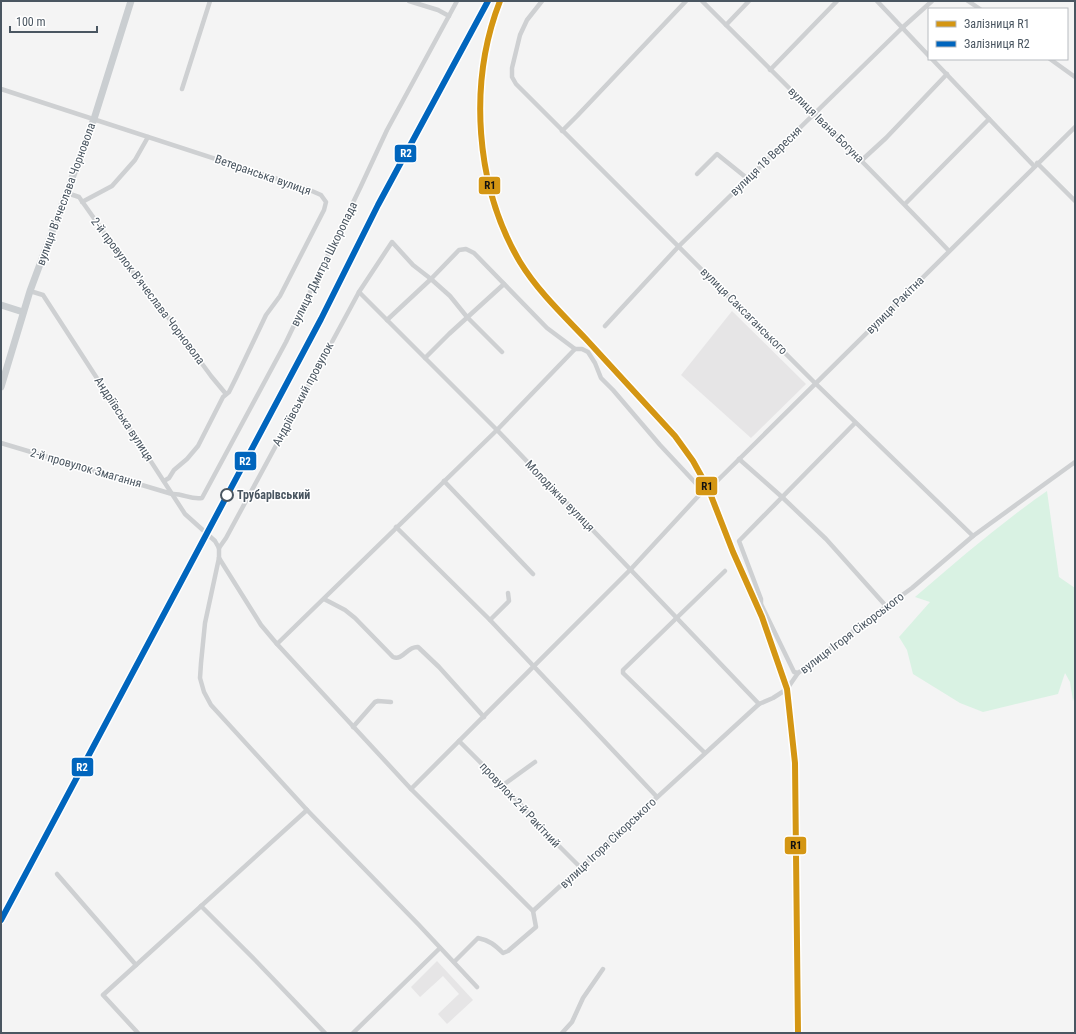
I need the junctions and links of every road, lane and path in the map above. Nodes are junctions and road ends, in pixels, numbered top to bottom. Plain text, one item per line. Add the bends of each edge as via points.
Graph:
1 (131, 1) edge
2 (210, 1) edge
3 (409, 1) edge
4 (457, 1) edge
5 (542, 1) edge
6 (686, 1) edge
7 (702, 1) edge
8 (749, 1) edge
9 (837, 1) edge
10 (877, 1) edge
11 (932, 1) edge
12 (968, 1) edge
13 (978, 8) edge
14 (449, 16) junction
15 (726, 25) junction
16 (902, 28) junction
17 (928, 55) edge
18 (933, 60) edge
19 (1051, 60) edge
20 (770, 70) junction
21 (947, 74) junction
22 (1075, 77) edge
23 (182, 89) dead end
24 (1, 90) edge
25 (814, 114) junction
26 (94, 119) junction
27 (989, 119) junction
28 (1075, 127) edge
29 (562, 130) junction
30 (148, 137) junction
31 (862, 160) junction
32 (1036, 164) junction
33 (697, 174) dead end
34 (748, 179) junction
35 (67, 193) junction
36 (1075, 201) edge
37 (82, 202) junction
38 (905, 204) junction
39 (679, 246) junction
40 (949, 251) junction
41 (431, 279) junction
42 (504, 284) junction
43 (30, 291) junction
44 (358, 292) junction
45 (1, 305) edge
46 (23, 312) junction
47 (468, 317) junction
48 (387, 320) junction
49 (605, 326) dead end
50 (575, 349) junction
51 (502, 352) dead end
52 (424, 358) junction
53 (3, 372) edge
54 (815, 384) junction
55 (1, 387) edge
56 (226, 394) junction
57 (855, 422) junction
58 (496, 430) junction
59 (1, 443) edge
60 (739, 459) junction
61 (1075, 462) edge
62 (164, 481) junction
63 (444, 481) junction
64 (714, 484) dead end
65 (172, 494) junction
66 (782, 497) junction
67 (396, 527) junction
68 (973, 536) junction
69 (219, 548) junction
70 (219, 558) junction
71 (631, 569) junction
72 (725, 571) dead end
73 (532, 574) dead end
74 (508, 593) dead end
75 (324, 599) junction
76 (515, 600) dead end
77 (509, 601) junction
78 (886, 606) junction
79 (677, 617) junction
80 (490, 620) junction
81 (276, 644) junction
82 (534, 667) junction
83 (798, 674) junction
84 (391, 702) dead end
85 (759, 704) junction
86 (484, 717) junction
87 (353, 726) junction
88 (459, 741) junction
89 (705, 753) junction
90 (535, 762) dead end
91 (503, 785) junction
92 (411, 789) junction
93 (657, 797) junction
94 (307, 810) junction
95 (581, 868) junction
96 (57, 874) dead end
97 (201, 906) junction
98 (533, 911) junction
99 (440, 948) junction
100 (454, 962) junction
101 (136, 965) junction
102 (603, 969) dead end
103 (477, 987) dead end
104 (138, 1033) edge
105 (325, 1033) edge
106 (353, 1033) edge
107 (562, 1033) edge

1 - 26 main road, вулиця В'ячеслава Чорновола
2 - 23 street
3 - 14 street
4 - 14 street, вулиця Дмитра Шкоропада
5 - 29 street, вулиця Саксаганського via 527,20 520,35 512,77
6 - 29 street
7 - 15 street, вулиця Івана Богуна
8 - 15 street
9 - 20 street
10 - 16 street
11 - 16 street, вулиця 18 Вересня
12 - 13 street
14 - 65 street, вулиця Дмитра Шкоропада via 387,130 286,342 202,498 196,499 180,493
15 - 20 street, вулиця Івана Богуна
16 - 17 street
16 - 25 street, вулиця 18 Вересня
18 - 21 street
19 - 22 street
20 - 25 street, вулиця Івана Богуна
21 - 27 street
21 - 31 street
24 - 26 street, Ветеранська вулиця
25 - 31 street, вулиця Івана Богуна
25 - 34 street, вулиця 18 Вересня
26 - 30 street, Ветеранська вулиця
26 - 35 main road, вулиця В'ячеслава Чорновола
27 - 32 street
27 - 38 street
28 - 32 street, вулиця Ракітна
29 - 39 street, вулиця Саксаганського
30 - 37 street via 135,160 112,186
30 - 56 street, Ветеранська вулиця via 305,188 321,195 326,202 296,267 266,315
31 - 38 street, вулиця Івана Богуна
32 - 36 street
32 - 40 street, вулиця Ракітна
33 - 34 street via 717,154
34 - 39 street, вулиця 18 Вересня
35 - 37 street, 2-й провулок В'ячеслава Чорновола via 79,197
35 - 43 main road, вулиця В'ячеслава Чорновола
37 - 56 street, 2-й провулок В'ячеслава Чорновола
38 - 40 street, вулиця Івана Богуна
39 - 49 street, вулиця 18 Вересня
39 - 54 street, вулиця Саксаганського
40 - 54 street, вулиця Ракітна
41 - 42 street via 459,250 466,249
41 - 44 street, Андріївський провулок via 413,265 392,242
41 - 47 street
41 - 48 street
42 - 47 street
42 - 50 street via 547,328
43 - 46 main road, вулиця В'ячеслава Чорновола
43 - 62 street, Андріївська вулиця via 43,295
44 - 48 street, Молодіжна вулиця
44 - 69 street, Андріївський провулок
45 - 46 main road
46 - 53 main road, вулиця В'ячеслава Чорновола
47 - 51 street
47 - 52 street
48 - 52 street, Молодіжна вулиця
50 - 58 street
50 - 71 street via 588,352 601,378 703,491
52 - 58 street, Молодіжна вулиця
53 - 55 main road, вулиця В'ячеслава Чорновола
54 - 57 street, вулиця Саксаганського
54 - 60 street, вулиця Ракітна
56 - 62 street, Ветеранська вулиця via 198,446 187,460 174,470 170,478
57 - 66 street
57 - 68 street, вулиця Саксаганського
58 - 63 street
58 - 71 street, Молодіжна вулиця
59 - 65 street, 2-й провулок Змагання
60 - 64 street, вулиця Ракітна
60 - 66 street
61 - 68 street, вулиця Ігоря Сікорського
62 - 65 street, Андріївська вулиця
63 - 67 street
63 - 73 street
65 - 69 street, Андріївська вулиця via 185,514 215,541
66 - 78 street via 826,539
66 - 83 street via 739,542 761,604 794,672
67 - 75 street
67 - 80 street
68 - 78 street, вулиця Ігоря Сікорського via 912,588
69 - 70 street
70 - 81 street via 261,625
70 - 94 street via 205,623 200,678 204,692 221,717
71 - 79 street, Молодіжна вулиця
71 - 82 street
72 - 79 street
74 - 77 street
75 - 81 street
75 - 86 street via 355,618 393,657 400,658 410,649 418,647
76 - 77 street
77 - 80 street
78 - 83 street, вулиця Ігоря Сікорського
79 - 85 street, Молодіжна вулиця
79 - 89 street via 623,670 623,673
80 - 82 street
81 - 87 street
82 - 86 street
82 - 93 street
83 - 85 street, вулиця Ігоря Сікорського via 787,689
84 - 87 street via 375,702
85 - 89 street, вулиця Ігоря Сікорського
86 - 88 street
87 - 92 street
88 - 91 street, провулок 2-й Ракітний
88 - 92 street
89 - 93 street, вулиця Ігоря Сікорського
90 - 91 street
91 - 95 street, провулок 2-й Ракітний
92 - 98 street
93 - 95 street, вулиця Ігоря Сікорського
94 - 97 street
94 - 99 street
95 - 98 street, вулиця Ігоря Сікорського
96 - 101 street
97 - 101 street
97 - 105 street
98 - 100 street via 536,927 508,951 503,953 494,944 478,938
99 - 100 street
99 - 106 street
100 - 103 street
101 - 104 street via 103,995
102 - 107 street via 582,998 572,1022

